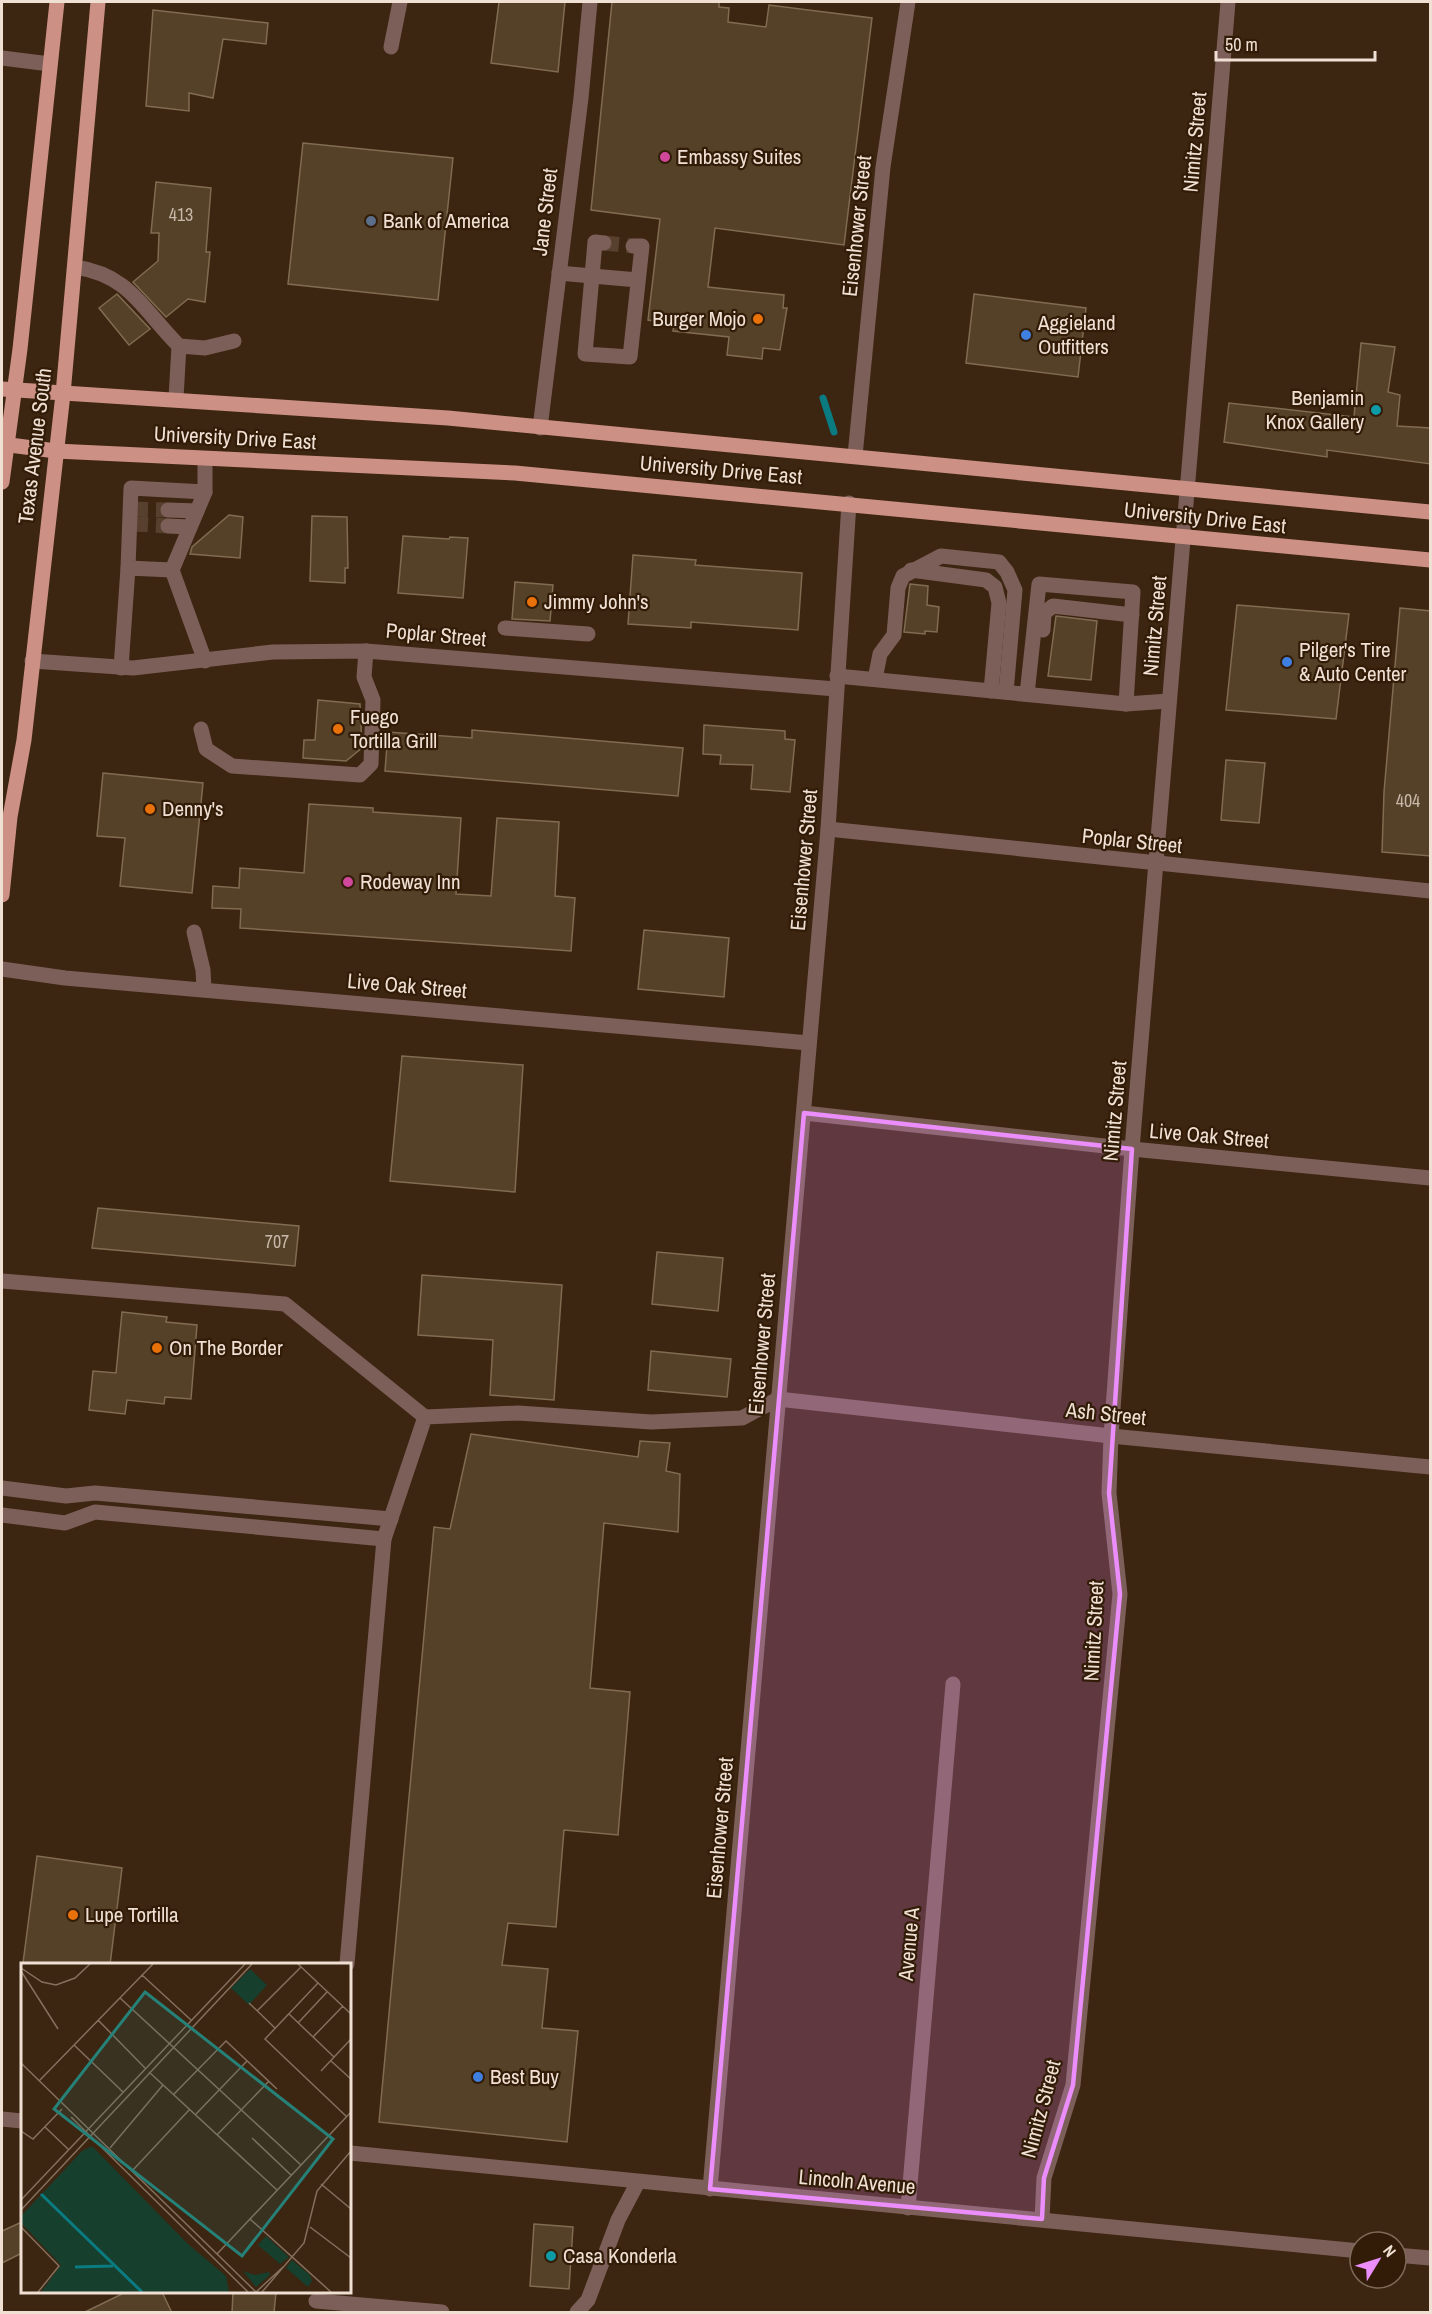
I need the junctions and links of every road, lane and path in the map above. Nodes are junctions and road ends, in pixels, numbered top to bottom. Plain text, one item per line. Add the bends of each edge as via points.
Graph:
1 (57, 2) edge
2 (98, 2) edge
3 (400, 2) edge
4 (590, 2) edge
5 (908, 2) edge
6 (1228, 2) edge
7 (391, 48) dead end
8 (2, 58) edge
9 (50, 64) junction
10 (604, 243) dead end
11 (633, 246) dead end
12 (75, 267) junction
13 (559, 273) junction
14 (592, 276) junction
15 (638, 280) junction
16 (234, 341) dead end
17 (179, 346) junction
18 (8, 389) edge
19 (63, 394) junction
20 (176, 398) junction
21 (540, 428) junction
22 (4, 444) edge
23 (56, 451) junction
24 (855, 456) junction
25 (205, 459) junction
26 (2, 483) edge
27 (1188, 490) junction
28 (205, 492) junction
29 (849, 503) junction
30 (197, 511) junction
31 (1431, 513) edge
32 (190, 527) junction
33 (1184, 537) junction
34 (1431, 560) edge
35 (128, 568) junction
36 (172, 570) junction
37 (911, 570) junction
38 (1132, 615) junction
39 (505, 628) dead end
40 (588, 634) dead end
41 (366, 651) junction
42 (32, 661) junction
43 (205, 661) junction
44 (121, 668) junction
45 (875, 679) junction
46 (837, 682) junction
47 (998, 692) junction
48 (1031, 694) junction
49 (1169, 701) junction
50 (1126, 704) junction
51 (201, 729) dead end
52 (828, 829) junction
53 (1157, 865) junction
54 (1431, 891) edge
55 (2, 894) edge
56 (194, 932) dead end
57 (2, 969) edge
58 (204, 988) junction
59 (809, 1042) junction
60 (804, 1113) junction
61 (1132, 1149) junction
62 (1431, 1178) edge
63 (2, 1281) edge
64 (778, 1399) junction
65 (425, 1418) junction
66 (1111, 1436) junction
67 (1431, 1467) edge
68 (2, 1488) edge
69 (2, 1515) edge
70 (391, 1519) junction
71 (384, 1539) junction
72 (953, 1684) dead end
73 (347, 1963) edge
74 (2, 2119) edge
75 (21, 2121) edge
76 (351, 2153) edge
77 (638, 2181) junction
78 (710, 2189) junction
79 (908, 2208) junction
80 (1042, 2219) junction
81 (1348, 2250) edge
82 (1408, 2255) edge
83 (1431, 2258) edge
84 (316, 2302) edge
85 (442, 2313) edge
86 (577, 2313) edge

1 - 9 main road, Texas Avenue South
2 - 12 main road, Texas Avenue South
3 - 7 street
4 - 13 street, Jane Street
5 - 24 street, Eisenhower Street via 883,167
6 - 27 street, Nimitz Street
8 - 9 street
9 - 18 main road, Texas Avenue South
10 - 14 street via 595,242
11 - 15 street via 642,246
12 - 17 street via 99,270 127,287
12 - 19 main road, Texas Avenue South
13 - 14 street
13 - 21 street, Jane Street
14 - 15 street
14 - 15 street via 585,354 630,357
16 - 17 street via 205,348
17 - 20 street
18 - 19 main road, University Drive East
18 - 22 main road, Texas Avenue South
19 - 20 main road, University Drive East
19 - 23 main road, Texas Avenue South
20 - 21 main road, University Drive East
21 - 24 main road, University Drive East
22 - 23 main road, University Drive East
22 - 26 main road, Texas Avenue South
23 - 25 main road, University Drive East
23 - 42 main road, Texas Avenue South
24 - 27 main road, University Drive East
25 - 28 street
25 - 29 main road, University Drive East via 505,472
27 - 31 main road, University Drive East
27 - 33 street, Nimitz Street
28 - 30 street
28 - 35 street via 131,488
29 - 33 main road, University Drive East
29 - 46 street, Eisenhower Street
30 - 32 street
30 - 32 street via 168,518
32 - 36 street
33 - 34 main road, University Drive East
33 - 49 street, Nimitz Street
35 - 36 street
35 - 44 street
36 - 43 street
37 - 45 street via 898,588 894,635 880,654
37 - 47 street via 986,580 995,587 999,603
37 - 47 street via 941,556 999,562 1007,572 1015,590
38 - 48 street via 1053,606 1044,613
38 - 48 street via 1133,592 1039,584
38 - 50 street
39 - 40 street
41 - 43 street, Poplar Street via 273,652
41 - 46 street, Poplar Street
41 - 51 street via 364,677 373,700 371,764 360,775 232,766 206,749
42 - 44 street, Poplar Street
42 - 55 main road, Texas Avenue South
43 - 44 street, Poplar Street
45 - 46 street, Poplar Street
45 - 47 street, Poplar Street
46 - 52 street, Eisenhower Street
47 - 48 street, Poplar Street
48 - 50 street, Poplar Street
49 - 50 street, Poplar Street
49 - 53 street, Nimitz Street
52 - 53 street, Poplar Street
52 - 59 street, Eisenhower Street
53 - 54 street, Poplar Street
53 - 61 street, Nimitz Street
56 - 58 street
57 - 58 street, Live Oak Street via 65,978
58 - 59 street, Live Oak Street
59 - 60 street, Eisenhower Street
60 - 61 street, Live Oak Street
60 - 64 street, Eisenhower Street
61 - 62 street, Live Oak Street
61 - 66 street, Nimitz Street
63 - 65 street via 285,1304
64 - 65 street via 742,1418 651,1422 518,1413
64 - 66 street, Ash Street
64 - 78 street, Eisenhower Street
65 - 70 street
66 - 67 street, Ash Street
66 - 80 street, Nimitz Street via 1109,1493 1120,1594 1099,1834 1074,2085 1044,2178
68 - 70 street
69 - 71 street via 65,1523 95,1512
70 - 71 street
71 - 73 street
72 - 79 street, Avenue A
74 - 75 street
76 - 77 street, Lincoln Avenue
77 - 78 street, Lincoln Avenue
77 - 86 street via 618,2220 588,2300
78 - 79 street, Lincoln Avenue
79 - 80 street, Lincoln Avenue
80 - 81 street, Lincoln Avenue
82 - 83 street
84 - 85 street

